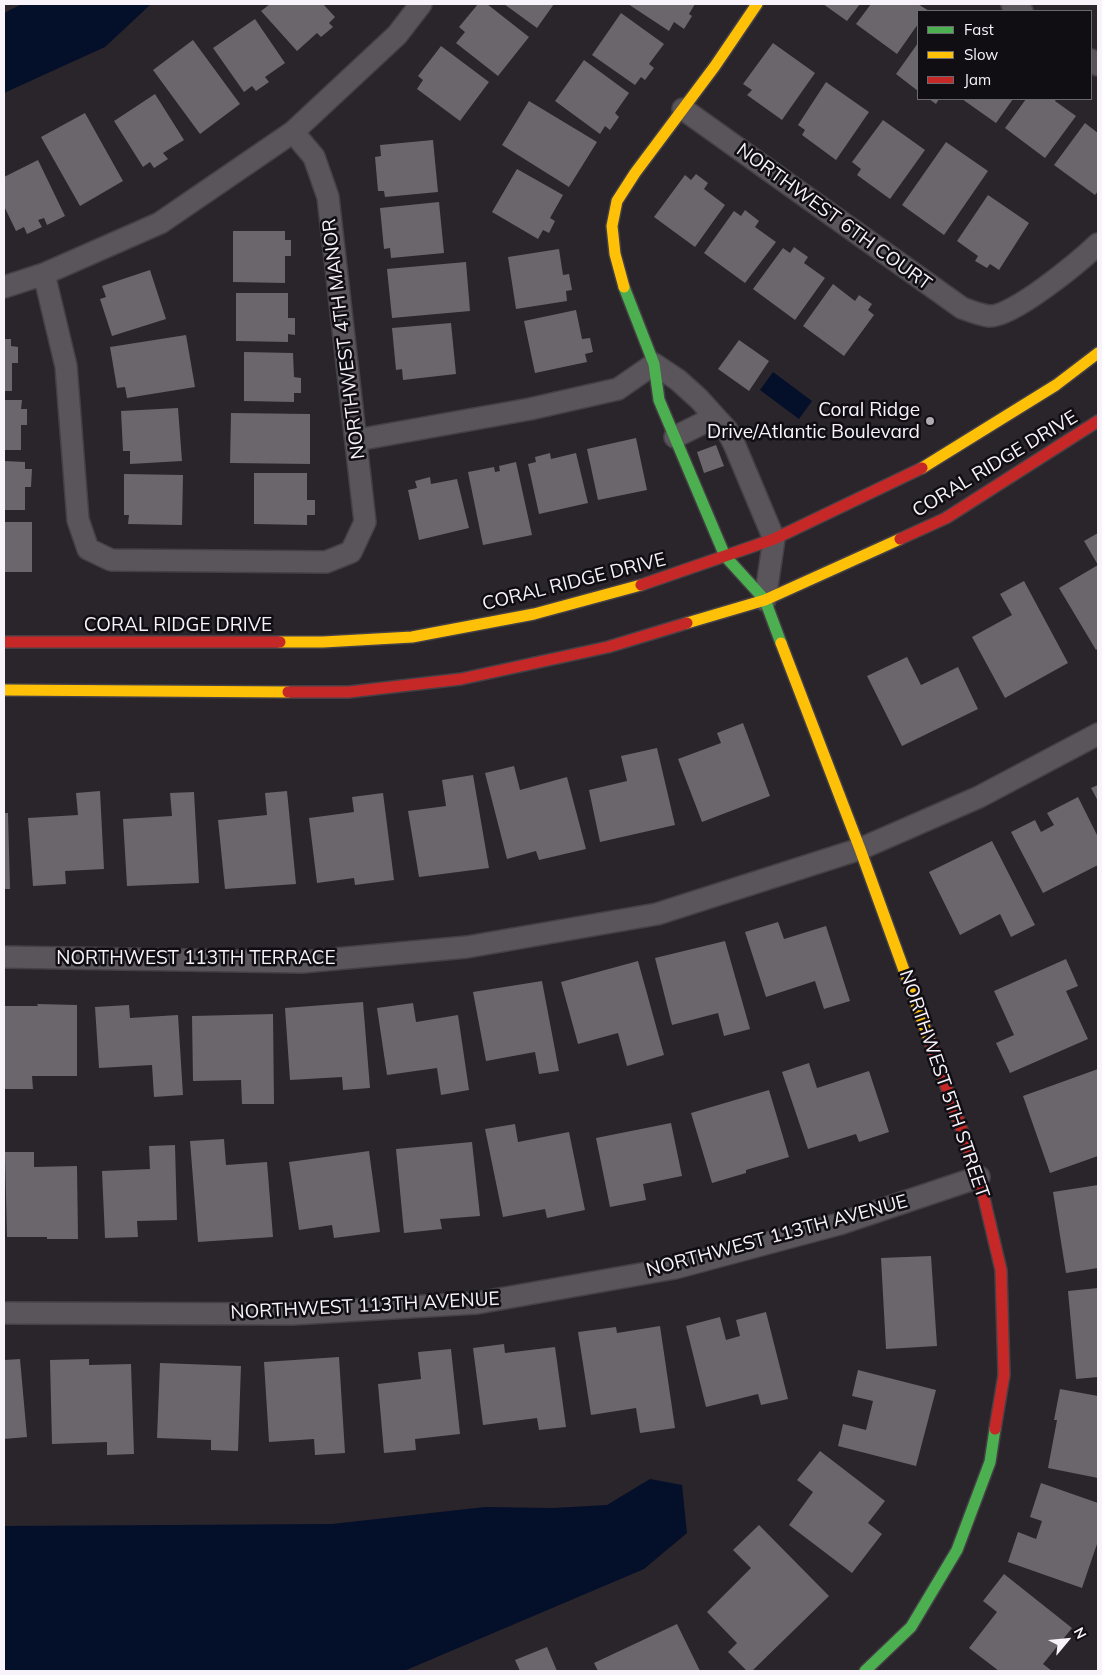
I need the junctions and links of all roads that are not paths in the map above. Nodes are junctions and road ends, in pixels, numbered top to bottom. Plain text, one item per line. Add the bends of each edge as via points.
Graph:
1 (421, 4) edge
2 (757, 4) edge
3 (683, 109) junction
4 (293, 132) junction
5 (1098, 244) edge
6 (44, 274) junction
7 (4, 287) edge
8 (1098, 353) edge
9 (654, 364) junction
10 (715, 418) junction
11 (1098, 421) edge
12 (675, 437) junction
13 (357, 440) junction
14 (774, 539) junction
15 (725, 556) junction
16 (765, 600) junction
17 (4, 642) edge
18 (4, 690) edge
19 (1098, 734) edge
20 (860, 849) junction
21 (4, 957) edge
22 (979, 1177) junction
23 (4, 1313) edge
24 (865, 1671) edge

1 - 4 street via 397,34
2 - 3 main road, NORTHWEST 5TH STREET
3 - 5 street, NORTHWEST 6TH COURT via 962,308 990,316 1013,309 1071,269
3 - 9 main road, NORTHWEST 5TH STREET via 617,201 612,226 614,254 623,284
4 - 6 street via 160,223
4 - 13 street, NORTHWEST 4TH MANOR via 314,156 328,197
6 - 7 street
6 - 13 street, NORTHWEST 4TH MANOR via 66,366 78,520 88,549 111,560 326,562 351,552 365,522
8 - 14 main road, CORAL RIDGE DRIVE via 1056,385 925,467
9 - 10 street via 700,399
9 - 12 main road, NORTHWEST 5TH STREET via 658,400
9 - 13 street via 618,389 530,410
10 - 12 street
10 - 14 street via 727,430 735,446
11 - 16 main road, CORAL RIDGE DRIVE via 946,518
12 - 15 main road, NORTHWEST 5TH STREET
14 - 15 main road, CORAL RIDGE DRIVE
14 - 16 street, NORTHWEST 5TH STREET
15 - 16 main road, NORTHWEST 5TH STREET
15 - 17 main road, CORAL RIDGE DRIVE via 656,582 534,614 412,637 323,642
16 - 18 main road, CORAL RIDGE DRIVE via 608,647 461,679 349,692
16 - 20 main road, NORTHWEST 5TH STREET
19 - 20 street, NORTHWEST 113TH TERRACE via 979,797
20 - 21 street, NORTHWEST 113TH TERRACE via 657,914 467,947 302,962
20 - 22 main road, NORTHWEST 5TH STREET
22 - 23 street, NORTHWEST 113TH AVENUE via 839,1224 675,1268 477,1303 292,1314
22 - 24 main road, NORTHWEST 5TH STREET via 1001,1270 1004,1375 990,1462 957,1550 911,1627

